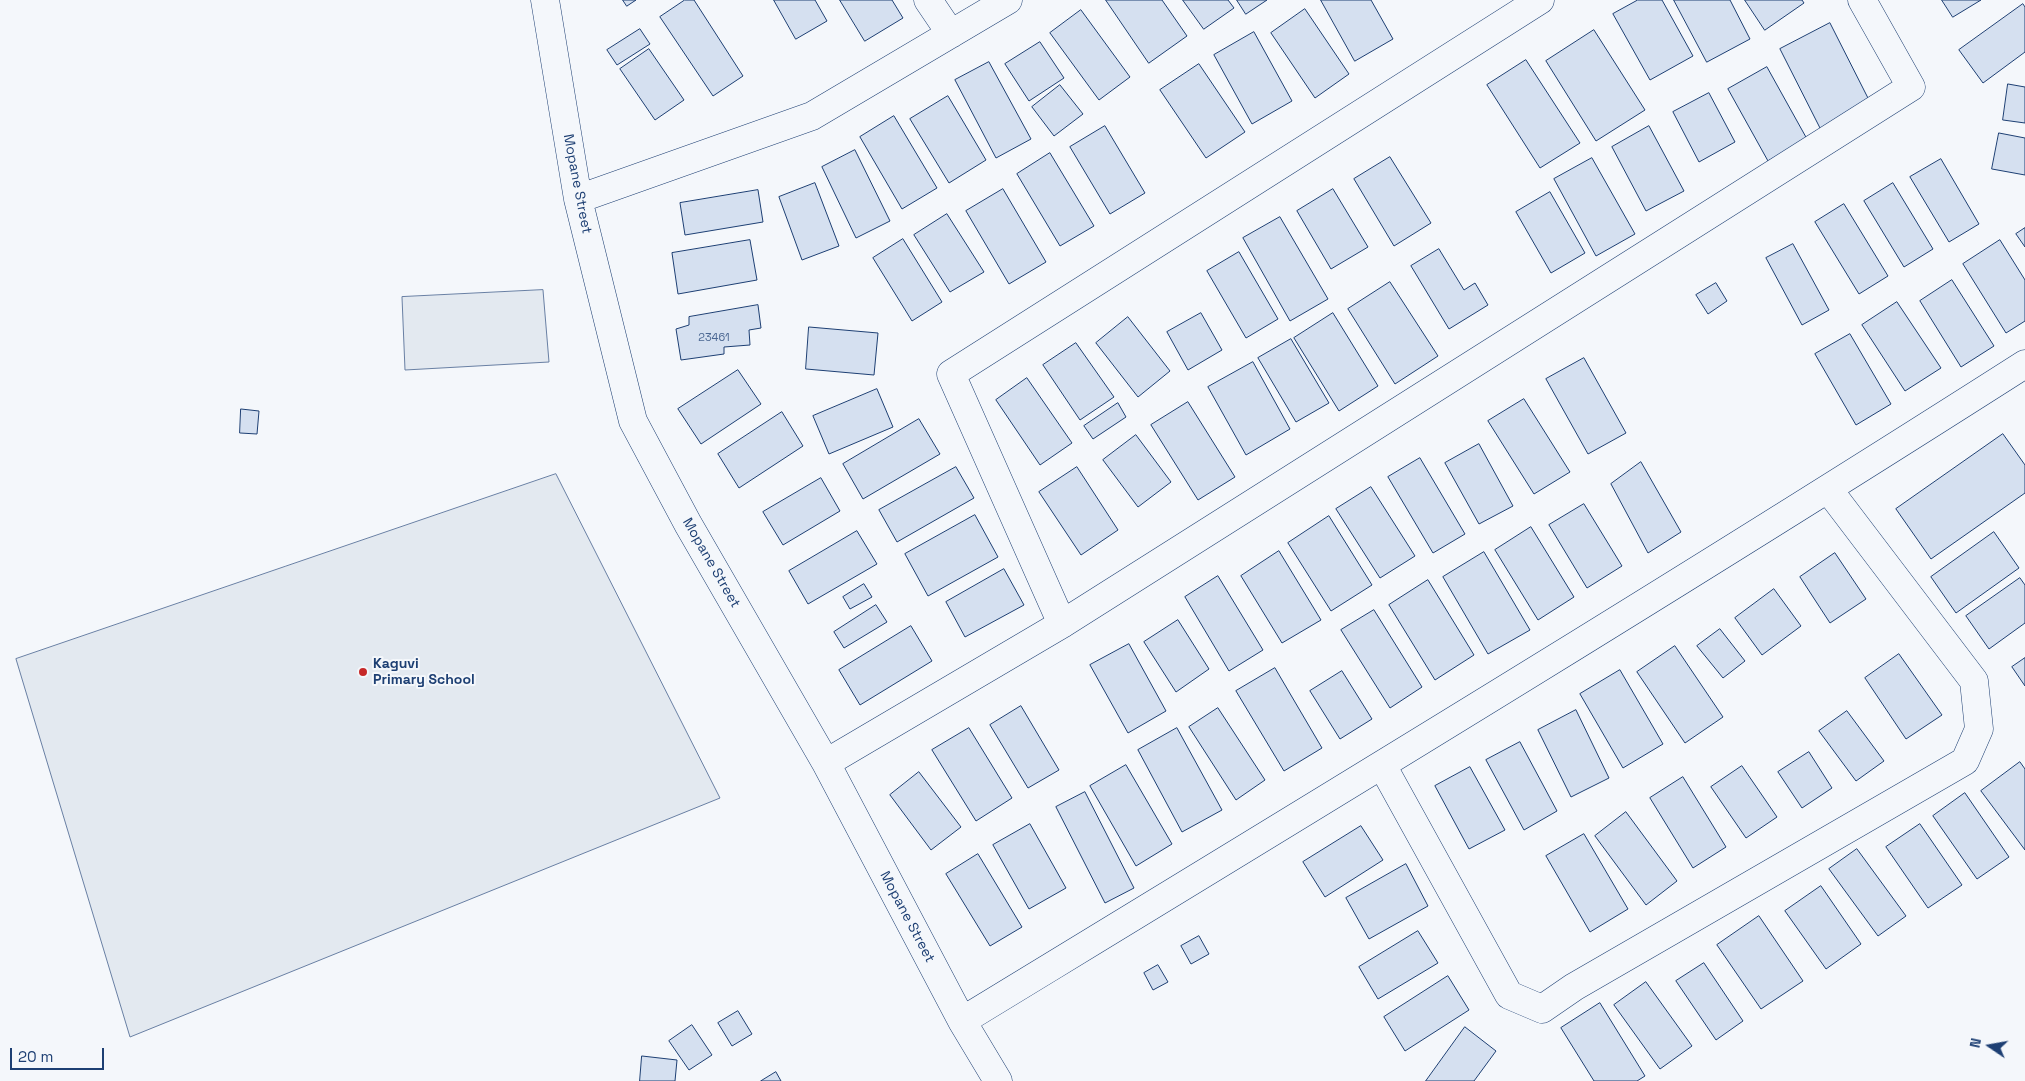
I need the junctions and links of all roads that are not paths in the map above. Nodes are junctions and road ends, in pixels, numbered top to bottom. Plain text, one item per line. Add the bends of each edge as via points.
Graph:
1 (546, 0) edge
2 (928, 0) edge
3 (1008, 0) edge
4 (1540, 0) edge
5 (1862, 0) edge
6 (951, 34) junction
7 (578, 198) junction
8 (2025, 364) edge
9 (1828, 489) junction
10 (1062, 624) junction
11 (826, 763) junction
12 (1382, 765) junction
13 (962, 1021) junction
14 (998, 1081) edge

1 - 7 street, Mopane Street
2 - 6 street
3 - 6 street
4 - 10 street via 951,374
5 - 10 street via 1911,87
6 - 7 street via 812,116
7 - 11 street, Mopane Street via 633,421 688,524
8 - 9 street
9 - 12 street
9 - 12 street via 1974,681 1979,729 1965,761 1574,987 1542,1009 1509,995
10 - 11 street
11 - 13 street, Mopane Street
12 - 13 street
13 - 14 street, Mopane Street

